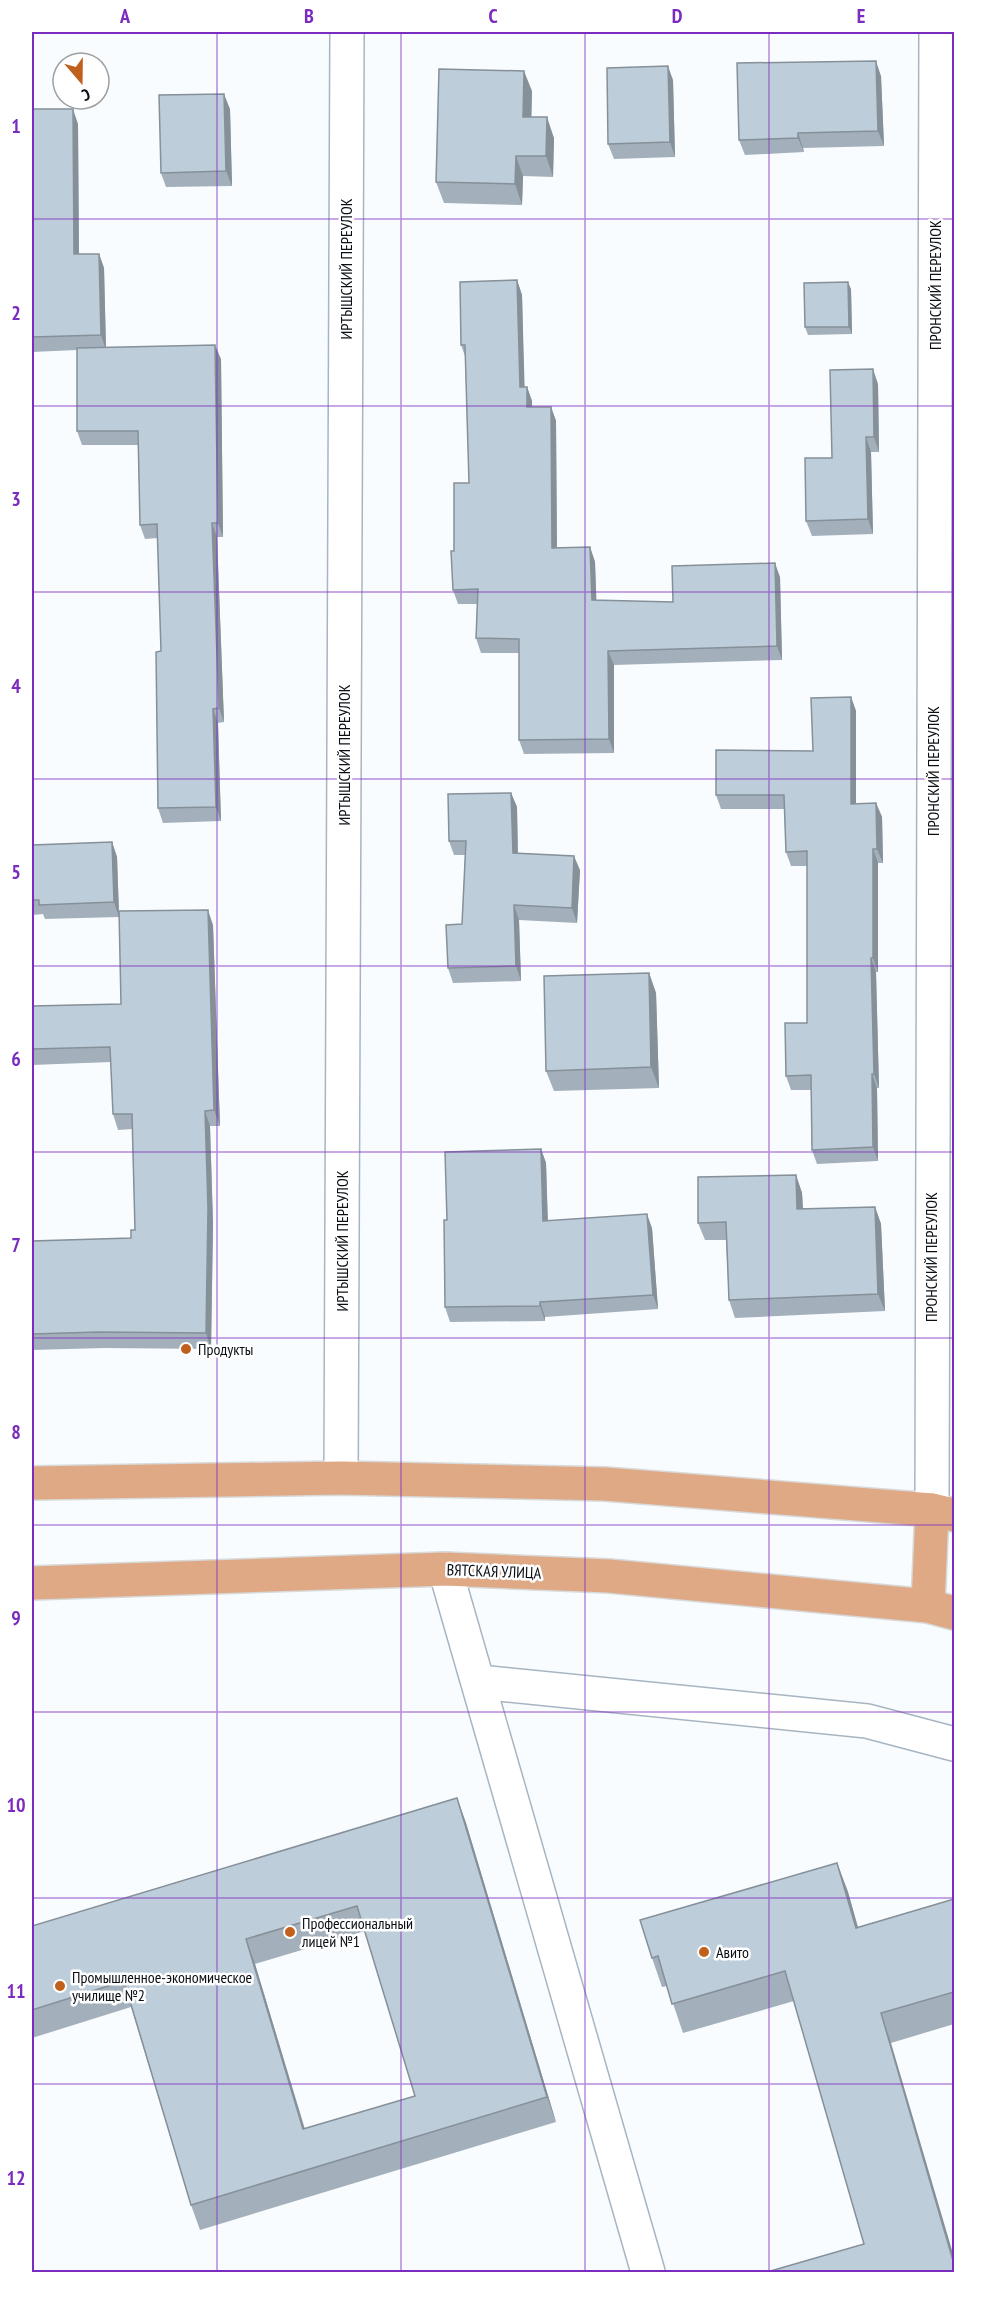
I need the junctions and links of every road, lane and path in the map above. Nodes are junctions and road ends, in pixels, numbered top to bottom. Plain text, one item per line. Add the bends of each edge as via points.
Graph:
1 (347, 32) edge
2 (936, 32) edge
3 (943, 1321) edge
4 (341, 1478) junction
5 (32, 1483) edge
6 (943, 1512) edge
7 (445, 1569) junction
8 (32, 1583) edge
9 (941, 1609) edge
10 (479, 1682) junction
11 (954, 1744) edge
12 (648, 2272) edge

1 - 4 street, ИРТЫШСКИЙ ПЕРЕУЛОК
2 - 3 street, ПРОНСКИЙ ПЕРЕУЛОК
3 - 6 street, ПРОНСКИЙ ПЕРЕУЛОК
4 - 5 main road
4 - 6 main road via 604,1484
6 - 9 main road
7 - 8 main road, ВЯТСКАЯ УЛИЦА
7 - 9 main road, ВЯТСКАЯ УЛИЦА via 609,1576
7 - 10 street
10 - 11 street via 867,1720
10 - 12 street

